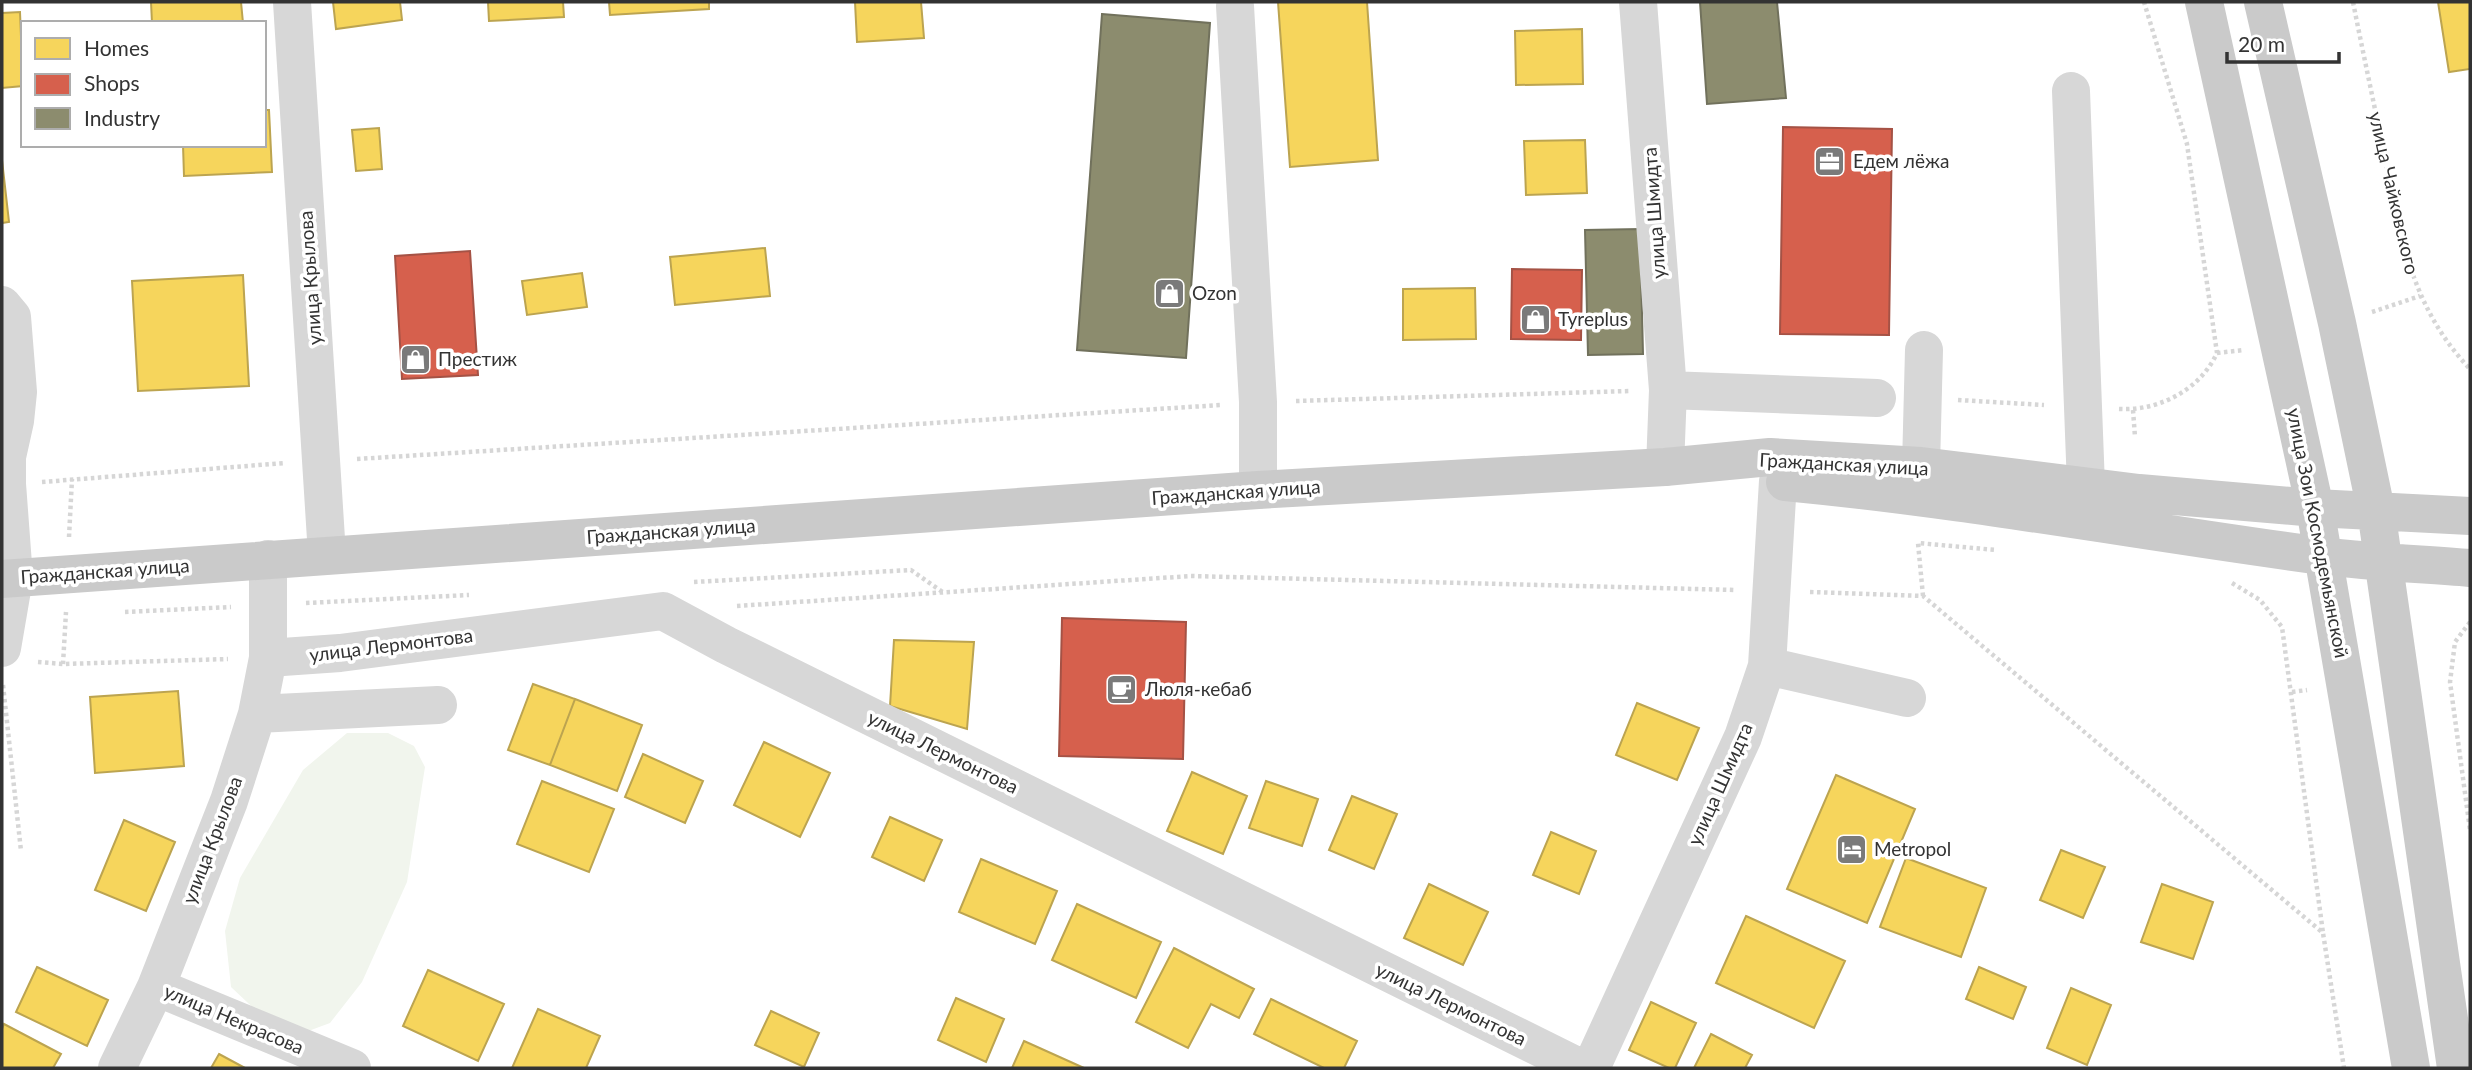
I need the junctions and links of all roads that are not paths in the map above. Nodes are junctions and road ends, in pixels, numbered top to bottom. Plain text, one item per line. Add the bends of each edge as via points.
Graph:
1 (292, 2) edge
2 (1639, 2) edge
3 (2204, 2) edge
4 (2263, 2) edge
5 (1235, 6) dead end
6 (2071, 91) dead end
7 (2, 305) edge
8 (1924, 349) dead end
9 (1668, 390) junction
10 (1877, 398) dead end
11 (5, 467) edge
12 (1665, 467) junction
13 (1778, 481) junction
14 (1919, 482) junction
15 (2086, 486) junction
16 (1258, 490) junction
17 (2315, 508) junction
18 (2376, 510) junction
19 (2470, 516) edge
20 (327, 555) junction
21 (2324, 556) junction
22 (268, 559) junction
23 (2385, 561) junction
24 (2470, 568) edge
25 (8, 578) edge
26 (14, 655) edge
27 (268, 658) junction
28 (1767, 666) junction
29 (1908, 698) dead end
30 (438, 705) dead end
31 (257, 715) junction
32 (156, 987) junction
33 (117, 1068) edge
34 (352, 1068) edge
35 (1581, 1068) edge
36 (1591, 1068) edge
37 (2411, 1068) edge
38 (2456, 1068) edge

1 - 20 street, улица Крылова
2 - 9 street, улица Шмидта
3 - 17 main road, улица Зои Космодемьянской
4 - 18 main road
5 - 16 street via 1258,402
6 - 15 street
7 - 11 street via 12,317 18,392
8 - 14 street
9 - 10 street
9 - 12 street, улица Шмидта
11 - 25 street
12 - 13 main road
12 - 14 main road, Гражданская улица via 1770,457
12 - 16 main road, Гражданская улица
13 - 14 main road
13 - 28 street, улица Шмидта
14 - 15 main road, Гражданская улица
14 - 21 main road, Гражданская улица
15 - 17 main road, Гражданская улица
16 - 20 main road, Гражданская улица
17 - 18 main road, Гражданская улица
17 - 21 main road, улица Зои Космодемьянской
18 - 19 main road, Гражданская улица
18 - 23 main road
20 - 22 main road, Гражданская улица
21 - 23 main road, Гражданская улица
21 - 37 main road, улица Зои Космодемьянской
22 - 25 main road, Гражданская улица
22 - 27 street, улица Крылова
23 - 24 main road
23 - 38 main road
25 - 26 street
27 - 31 street, улица Крылова
27 - 35 street, улица Лермонтова via 340,653 663,611
28 - 29 street
28 - 36 street, улица Шмидта via 1743,737
30 - 31 street
31 - 32 street, улица Крылова
32 - 33 street, улица Крылова
32 - 34 street, улица Некрасова

